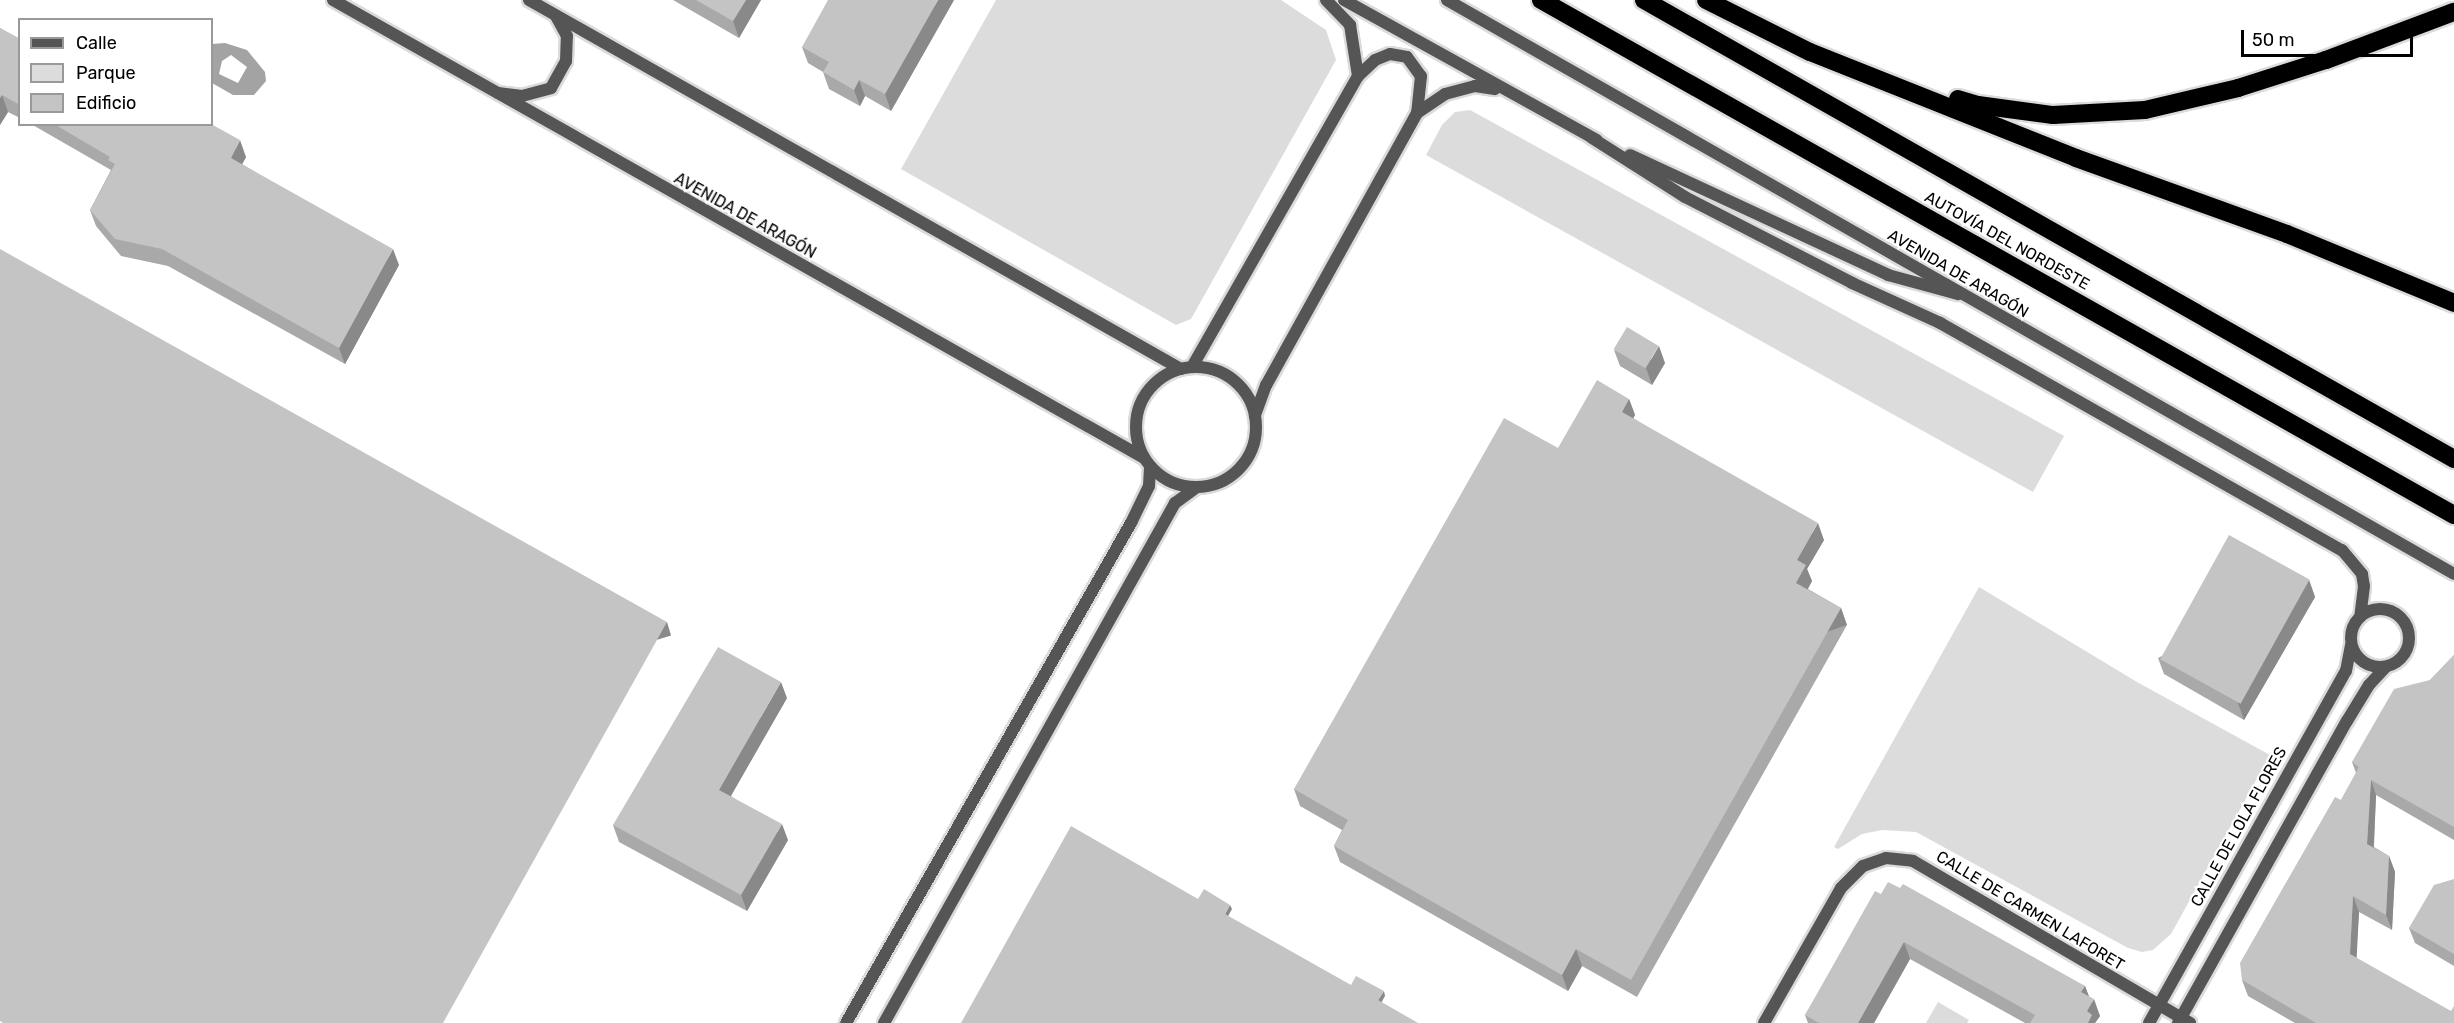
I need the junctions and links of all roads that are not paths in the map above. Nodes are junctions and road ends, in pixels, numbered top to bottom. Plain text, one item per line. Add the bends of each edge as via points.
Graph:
1 (333, 0) edge
2 (529, 0) edge
3 (1326, 0) edge
4 (1344, 0) edge
5 (1447, 0) edge
6 (1541, 0) edge
7 (1644, 0) edge
8 (1706, 0) edge
9 (2454, 12) edge
10 (555, 15) junction
11 (1810, 52) junction
12 (1358, 76) junction
13 (1503, 90) junction
14 (491, 93) junction
15 (1417, 113) junction
16 (1592, 138) junction
17 (1964, 296) junction
18 (2454, 303) edge
19 (1186, 368) junction
20 (1255, 416) junction
21 (2454, 459) edge
22 (1147, 463) junction
23 (1196, 488) junction
24 (2454, 515) edge
25 (2454, 574) edge
26 (2360, 617) junction
27 (2351, 645) junction
28 (2386, 667) junction
29 (2159, 1005) junction
30 (2183, 1021) edge
31 (846, 1023) edge
32 (884, 1023) edge
33 (1764, 1023) edge
34 (2149, 1023) edge

1 - 14 street, AVENIDA DE ARAGÓN
2 - 10 street
3 - 12 street via 1350,25
4 - 13 street
5 - 17 street, AVENIDA DE ARAGÓN
6 - 24 highway, AUTOVÍA DEL NORDESTE
7 - 21 highway, AUTOVÍA DEL NORDESTE
8 - 11 highway
9 - 11 highway via 2271,77 2145,110 2052,115 1978,105
10 - 14 street via 567,36 566,62 551,88 522,96
10 - 19 street
11 - 18 highway
12 - 15 street via 1375,60 1389,54 1407,57 1421,76
12 - 19 street
13 - 15 street via 1474,86 1445,94
13 - 16 street
14 - 22 street, AVENIDA DE ARAGÓN
15 - 20 street via 1266,385
16 - 17 street via 1888,275
16 - 26 street via 1685,197 1852,283 1940,323 2343,550 2362,574
17 - 25 street, AVENIDA DE ARAGÓN
19 - 20 street via 1213,369 1233,379 1247,395
19 - 22 street via 1157,382 1140,404 1136,422
20 - 23 street via 1252,450 1243,465 1222,481
22 - 23 street via 1164,478
22 - 31 street via 1149,486 1131,523
23 - 32 street via 1176,503 1166,520
26 - 27 street via 2351,633
26 - 28 street via 2385,610 2406,625 2406,651
27 - 28 street via 2364,663
27 - 29 street, CALLE DE LOLA FLORES via 2346,671
28 - 30 street via 2369,685 2347,721
29 - 30 street, CALLE DE CARMEN LAFORET
29 - 33 street, CALLE DE CARMEN LAFORET via 1913,861 1886,858 1863,866 1841,888
29 - 34 street, CALLE DE LOLA FLORES

